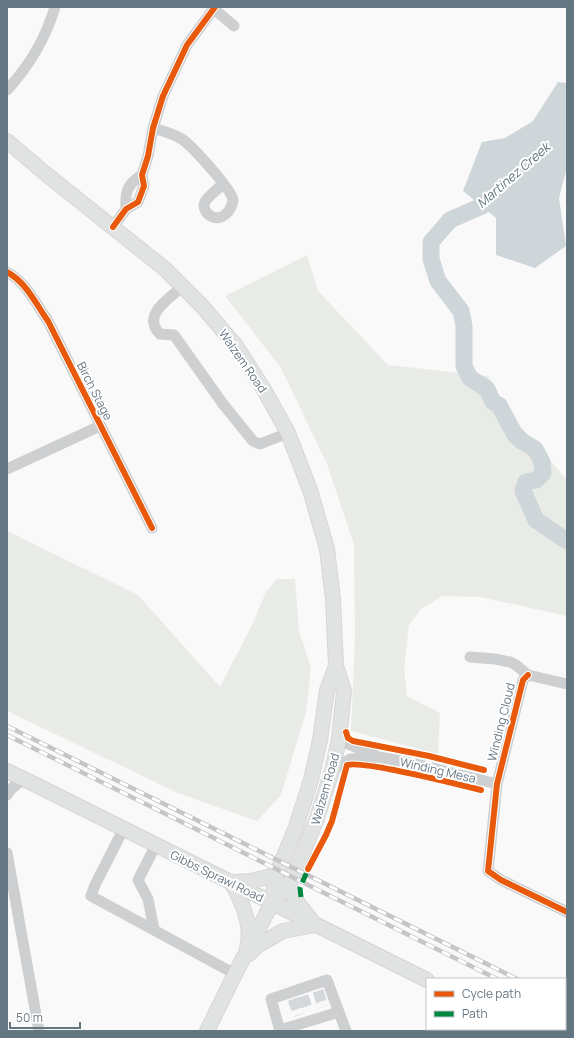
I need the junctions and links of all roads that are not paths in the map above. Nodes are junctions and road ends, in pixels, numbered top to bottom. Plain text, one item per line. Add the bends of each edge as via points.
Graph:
1 (55, 7) edge
2 (214, 8) edge
3 (234, 26) dead end
4 (7, 90) edge
5 (153, 128) junction
6 (7, 141) edge
7 (223, 184) dead end
8 (113, 227) junction
9 (7, 272) edge
10 (182, 287) junction
11 (100, 426) junction
12 (288, 433) junction
13 (7, 469) edge
14 (152, 528) dead end
15 (470, 657) dead end
16 (336, 666) junction
17 (528, 675) junction
18 (567, 684) edge
19 (339, 739) junction
20 (379, 757) junction
21 (7, 771) edge
22 (332, 771) junction
23 (24, 779) junction
24 (497, 784) junction
25 (7, 795) edge
26 (124, 828) junction
27 (156, 845) junction
28 (7, 853) edge
29 (276, 875) junction
30 (231, 882) junction
31 (290, 884) junction
32 (272, 903) junction
33 (567, 912) edge
34 (316, 925) junction
35 (154, 929) junction
36 (244, 958) junction
37 (235, 974) junction
38 (426, 980) edge
39 (339, 1012) junction
40 (40, 1031) edge
41 (207, 1031) edge
42 (280, 1031) edge
43 (346, 1031) edge

1 - 4 street via 49,28 34,56
2 - 3 street
2 - 5 street via 187,45 163,96
5 - 7 street via 180,138 194,149
5 - 8 street via 142,175 132,181 125,196 126,209
6 - 8 main road, Walzem Road
8 - 10 main road, Walzem Road via 165,269
9 - 11 street, Birch Stage via 15,276 29,292 48,321
10 - 12 main road, Walzem Road via 236,346
10 - 12 street via 156,312 154,328 160,334 174,335 253,441 260,444
11 - 13 street
11 - 14 street, Birch Stage
12 - 16 main road, Walzem Road via 310,490 326,549 334,599
15 - 17 street via 510,662
16 - 19 main road, Walzem Road via 344,691
16 - 29 main road, Walzem Road via 327,690 320,740 306,801
17 - 18 street
17 - 24 street, Winding Cloud via 523,680
19 - 20 street, Winding Mesa
19 - 22 main road, Walzem Road
20 - 22 street, Winding Mesa via 350,759
20 - 24 street, Winding Mesa
21 - 23 main road, Gibbs Sprawl Road
22 - 31 main road, Walzem Road via 311,834
23 - 25 street
23 - 26 main road, Gibbs Sprawl Road
24 - 33 street, Winding Cloud via 488,871 500,880
26 - 27 main road, Gibbs Sprawl Road
26 - 35 street via 91,896
27 - 30 main road, Gibbs Sprawl Road
27 - 35 street via 138,880 148,900
28 - 40 street
29 - 30 main road via 251,881
29 - 32 main road, Walzem Road
30 - 32 main road, Gibbs Sprawl Road
30 - 36 main road via 246,917 249,940
31 - 32 main road, Walzem Road
31 - 34 main road via 293,897 306,916
32 - 34 main road, Gibbs Sprawl Road
32 - 36 main road, Walzem Road
34 - 36 main road via 283,930
34 - 38 main road, Gibbs Sprawl Road
35 - 37 street
36 - 37 main road, Walzem Road
37 - 41 main road, Walzem Road
39 - 42 street via 324,1011 305,1017
39 - 42 street via 327,980 297,994 270,999
39 - 43 street

